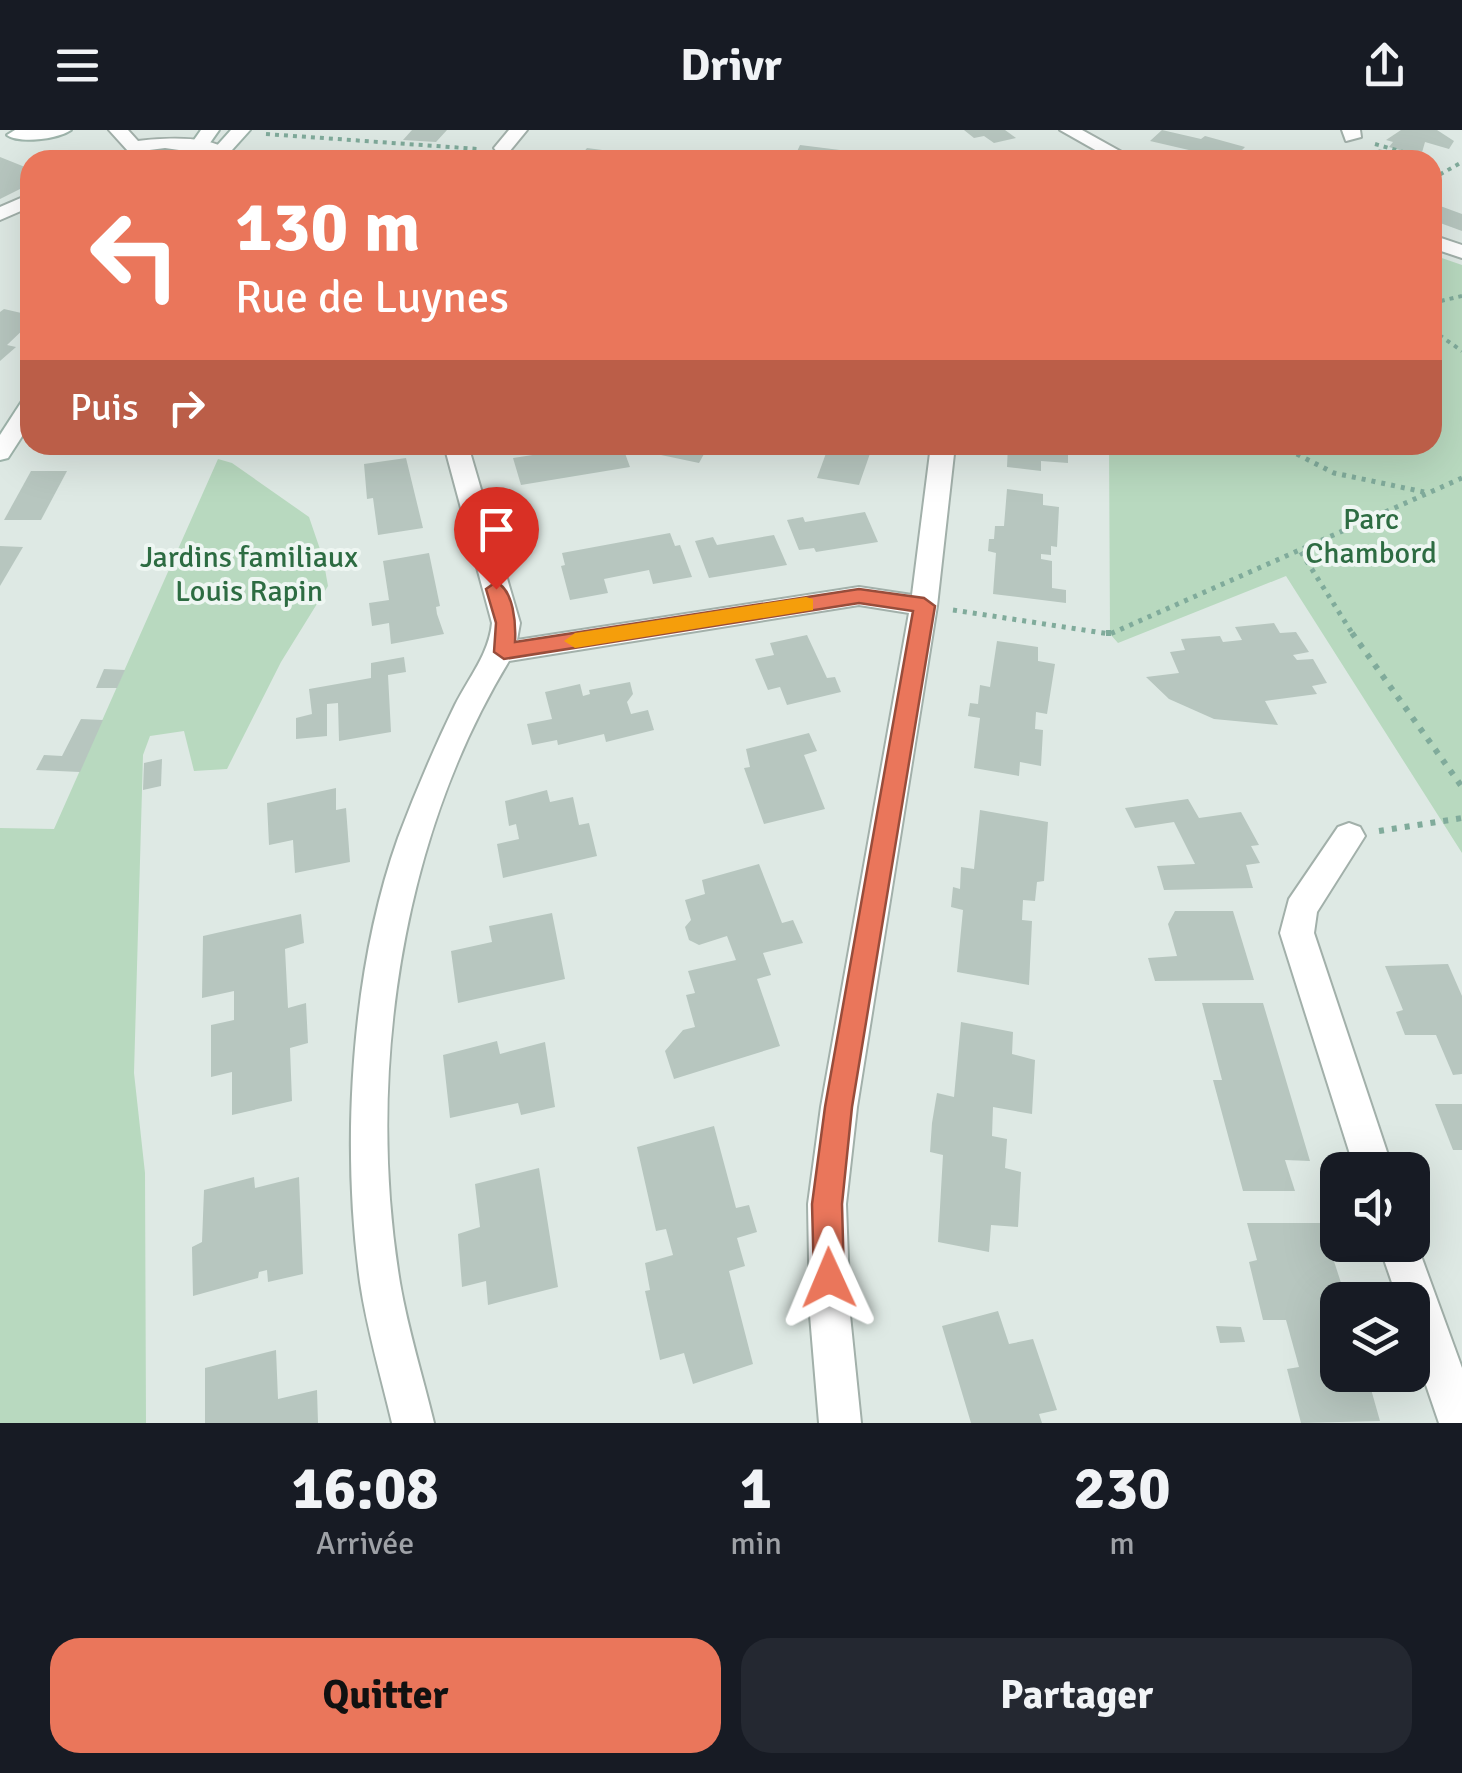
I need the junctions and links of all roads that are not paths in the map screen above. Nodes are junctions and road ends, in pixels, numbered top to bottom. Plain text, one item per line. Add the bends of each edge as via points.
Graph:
1 (38, 130) edge
2 (62, 130) edge
3 (118, 130) edge
4 (167, 130) edge
5 (518, 130) edge
6 (1069, 130) edge
7 (241, 131) edge
8 (8, 136) edge
9 (199, 145) edge
10 (503, 148) road end
11 (128, 150) junction
12 (223, 150) edge
13 (1103, 150) edge
14 (20, 422) edge
15 (0, 454) edge
16 (459, 455) edge
17 (942, 455) edge
18 (924, 606) junction
19 (504, 652) junction
20 (1350, 836) road end
21 (1368, 1152) edge
22 (1405, 1262) edge
23 (412, 1423) edge
24 (840, 1423) edge
25 (1460, 1423) edge

1 - 8 street
2 - 8 street
3 - 11 street
4 - 11 street
5 - 10 street
6 - 13 street
7 - 12 street
9 - 11 street
14 - 15 street
16 - 19 street via 506,623
17 - 18 street
18 - 19 street via 859,596
18 - 24 street via 827,1204
19 - 23 street via 482,681 409,852 392,916 376,1041 372,1157 380,1281
20 - 21 street via 1301,909 1297,933
22 - 25 street

